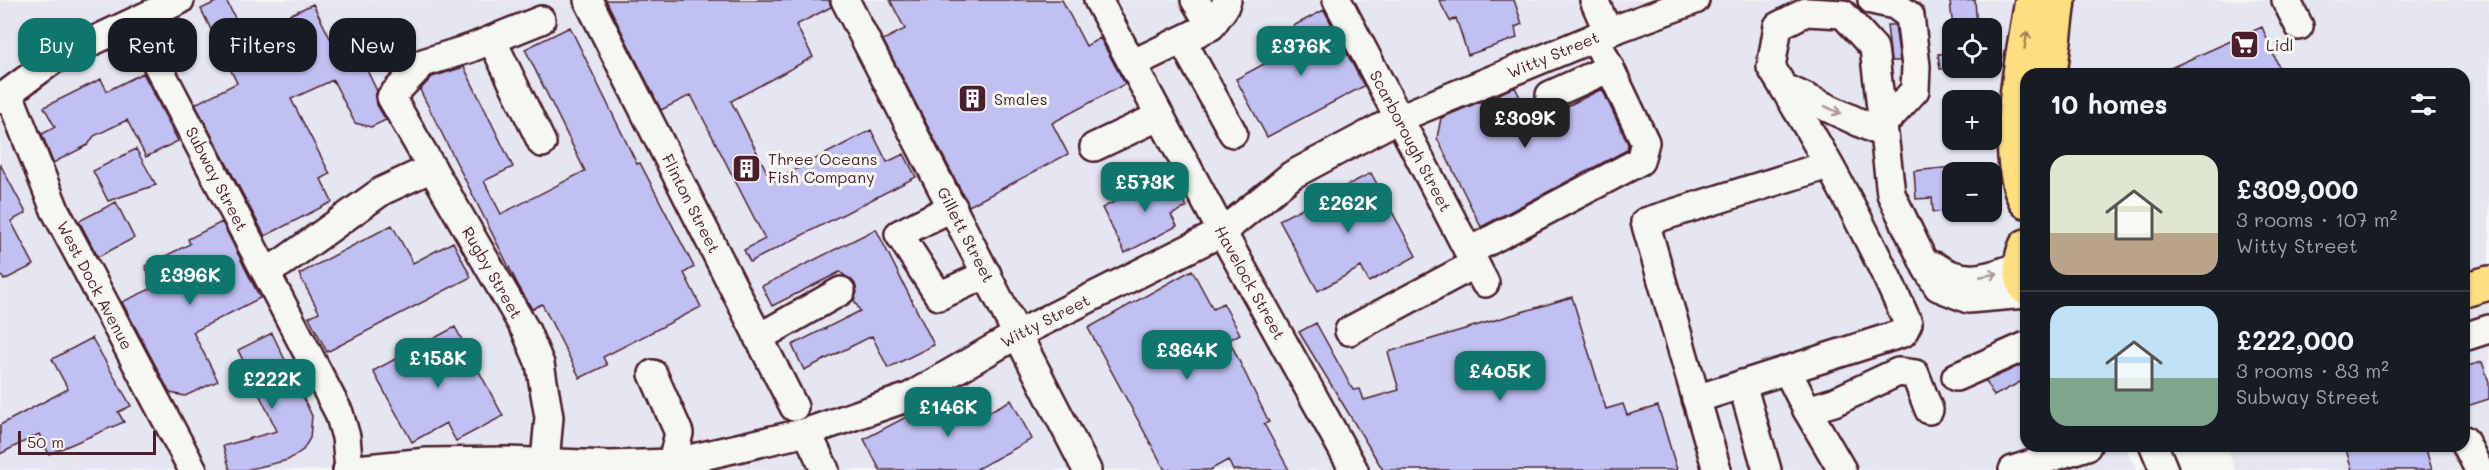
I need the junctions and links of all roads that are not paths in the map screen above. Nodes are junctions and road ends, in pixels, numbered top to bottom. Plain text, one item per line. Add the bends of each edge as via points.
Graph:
1 (180, 0) edge
2 (588, 0) edge
3 (845, 0) edge
4 (1098, 0) edge
5 (1195, 0) edge
6 (1227, 0) edge
7 (1336, 0) edge
8 (1594, 0) edge
9 (1695, 0) edge
10 (1870, 0) edge
11 (2032, 0) edge
12 (2059, 0) edge
13 (2286, 0) edge
14 (1843, 14) junction
15 (143, 18) edge
16 (541, 20) dead end
17 (1211, 26) junction
18 (2299, 26) dead end
19 (1602, 34) junction
20 (108, 35) edge
21 (492, 39) junction
22 (1182, 40) junction
23 (1132, 64) junction
24 (1610, 68) junction
25 (2021, 68) edge
26 (2051, 68) edge
27 (161, 72) edge
28 (2020, 78) edge
29 (1785, 88) junction
30 (1550, 95) dead end
31 (5, 96) edge
32 (1160, 116) junction
33 (1397, 119) junction
34 (1881, 127) junction
35 (1233, 134) dead end
36 (542, 143) dead end
37 (1094, 147) dead end
38 (1828, 165) junction
39 (432, 168) junction
40 (2020, 188) edge
41 (953, 207) junction
42 (1222, 232) junction
43 (1476, 266) junction
44 (266, 272) junction
45 (2020, 273) edge
46 (987, 274) junction
47 (2489, 283) edge
48 (2470, 289) edge
49 (841, 291) dead end
50 (2489, 302) edge
51 (2471, 328) edge
52 (1349, 331) dead end
53 (1018, 334) junction
54 (758, 338) junction
55 (2020, 349) edge
56 (653, 374) dead end
57 (1788, 374) junction
58 (1956, 377) dead end
59 (1742, 384) junction
60 (1696, 399) junction
61 (794, 407) dead end
62 (1807, 410) junction
63 (1929, 410) dead end
64 (807, 432) junction
65 (2068, 452) edge
66 (2156, 452) edge
67 (2470, 452) edge
68 (545, 462) junction
69 (672, 463) junction
70 (193, 470) edge
71 (348, 470) edge
72 (825, 470) edge
73 (1087, 470) edge
74 (1354, 470) edge
75 (1717, 470) edge
76 (1767, 470) edge
77 (1842, 470) edge
78 (2013, 470) edge
79 (2164, 470) edge
80 (2479, 470) edge

1 - 15 street
2 - 54 street, Flinton Street
3 - 41 street, Gillett Street
4 - 23 street, Havelock Street
5 - 17 street
6 - 17 street
7 - 33 street, Scarborough Street
8 - 19 street
9 - 19 street, Witty Street
10 - 14 street via 1854,4
10 - 34 street via 1895,6 1910,16 1916,66 1915,90
25 -> 11 main road
12 - 26 main road
13 - 18 street
14 - 29 street via 1806,12 1778,26 1771,66
14 - 34 street via 1874,48
16 - 21 street
17 - 22 street
19 - 24 street
19 - 33 street, Witty Street
20 - 31 street via 53,60
21 - 36 street
21 - 39 street, Rugby Street via 423,63 391,97
22 - 23 street
22 - 35 street
23 - 32 street, Havelock Street
24 - 30 street
24 - 43 street via 1645,142 1640,161
27 - 44 street, Subway Street
40 -> 28 main road via 2016,129
29 -> 34 street
29 - 38 street
31 - 70 street, West Dock Avenue via 56,210
32 - 37 street
32 - 42 street, Havelock Street
33 - 42 street, Witty Street via 1292,175
33 - 43 street, Scarborough Street
34 - 45 street via 1891,194 1920,254 1943,271 1966,279
38 - 57 street via 1908,323 1903,333
38 - 60 street via 1645,222
39 - 44 street via 382,191
39 - 68 street, Rugby Street via 526,331 540,364 549,417
41 - 46 street, Gillett Street
41 - 46 street via 899,234 939,296
42 - 53 street, Witty Street
42 - 74 street, Havelock Street
43 - 52 street
44 - 71 street, Subway Street via 339,413 346,437
46 - 53 street, Gillett Street
47 - 48 main road
49 - 54 street
50 - 51 main road
53 - 64 street, Witty Street via 909,397
53 - 73 street, Gillett Street
54 - 61 street, Flinton Street
55 - 58 street
56 - 69 street via 679,433
57 - 59 street
57 - 62 street
59 - 60 street
59 - 76 street
60 - 75 street
62 - 63 street via 1834,402 1898,372 1915,374
62 - 77 street
64 - 69 street, Witty Street
64 - 72 street
65 - 78 street
66 - 79 street
67 - 80 street
68 - 69 street, Witty Street
68 - 71 street, Witty Street via 427,462

